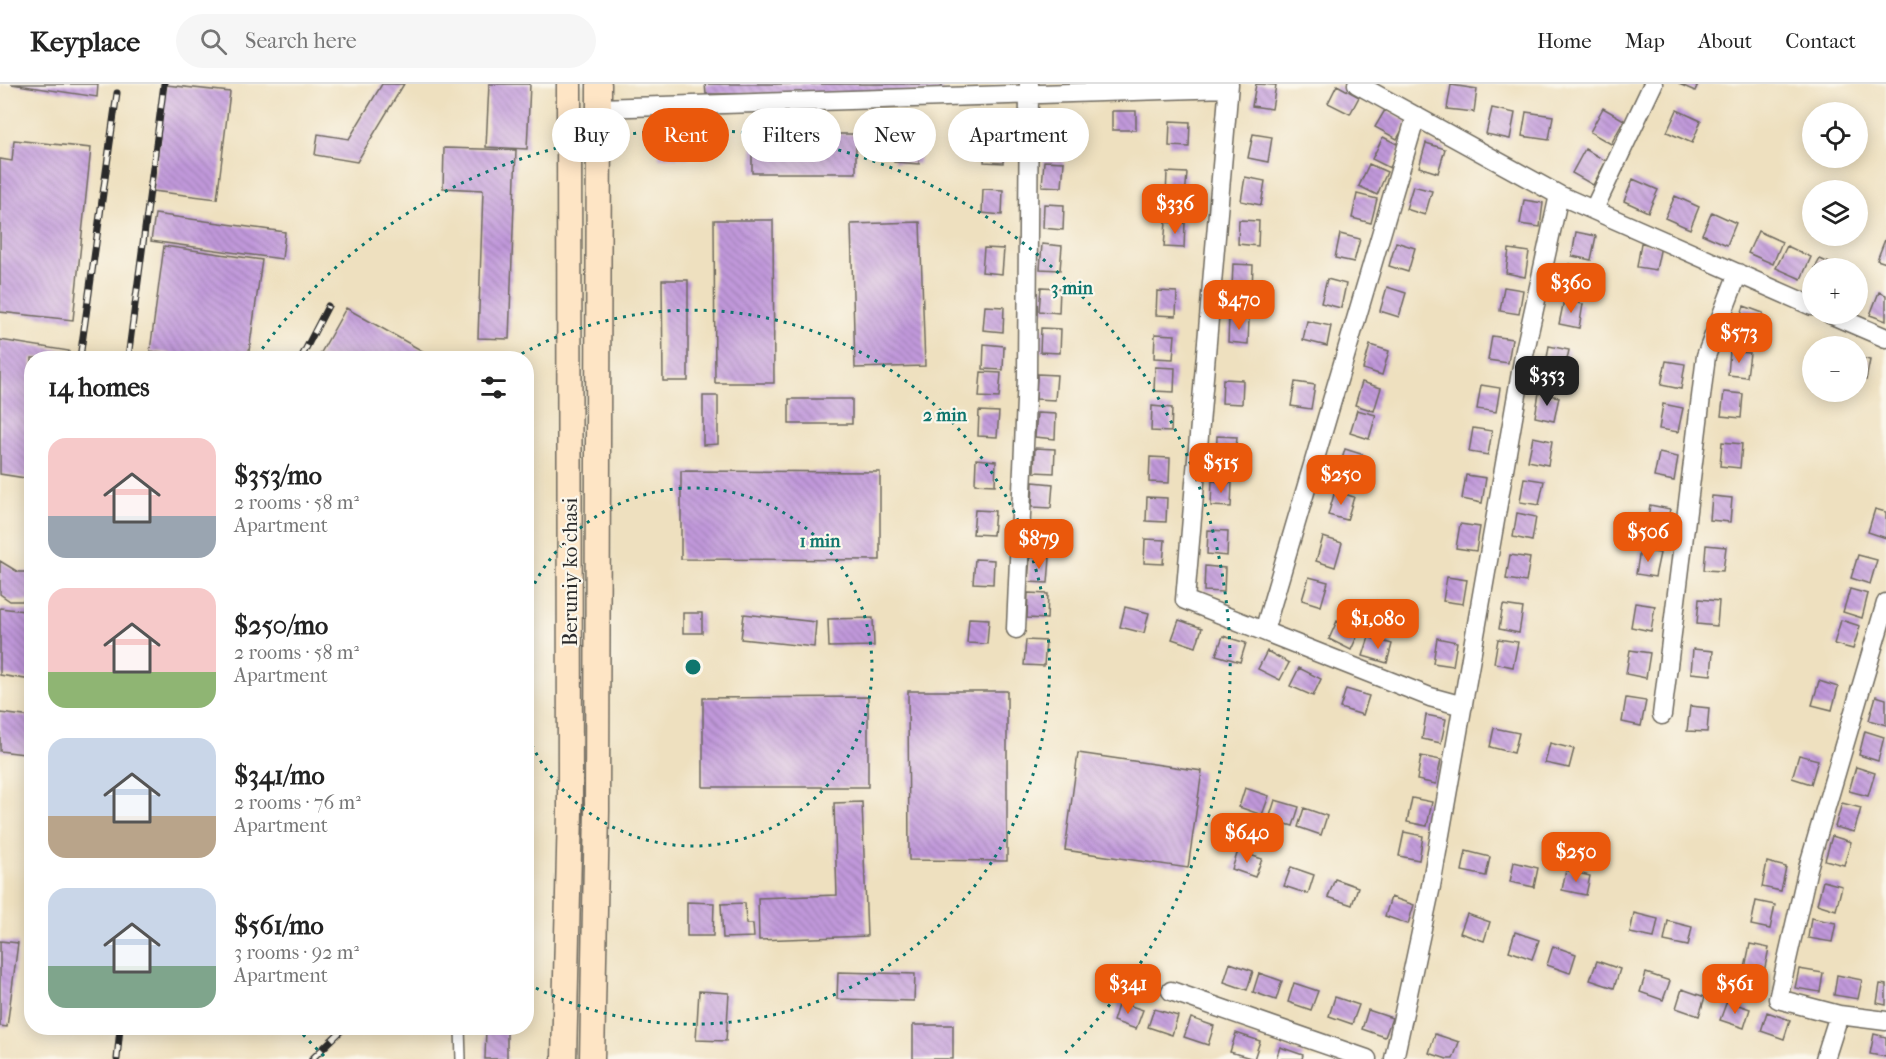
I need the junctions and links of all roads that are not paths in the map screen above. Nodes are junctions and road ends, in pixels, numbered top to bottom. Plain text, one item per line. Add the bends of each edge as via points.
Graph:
1 (569, 84) edge
2 (599, 84) edge
3 (1357, 84) edge
4 (1653, 84) edge
5 (1228, 86) edge
6 (1030, 89) edge
7 (599, 108) joint
8 (1416, 116) junction
9 (599, 162) edge
10 (1558, 195) junction
11 (1594, 209) junction
12 (1738, 273) junction
13 (1802, 302) edge
14 (1853, 324) edge
15 (1886, 338) edge
16 (1886, 603) edge
17 (1016, 629) dead end
18 (1264, 631) junction
19 (1463, 706) junction
20 (1662, 716) dead end
21 (570, 811) junction
22 (597, 811) junction
23 (1171, 991) dead end
24 (1839, 1015) junction
25 (1886, 1021) edge
26 (460, 1035) edge
27 (461, 1059) edge
28 (564, 1059) edge
29 (592, 1059) edge
30 (1367, 1059) edge
31 (1394, 1059) edge
32 (1825, 1059) edge

1 - 21 main road, Beruniy ko'chasi
2 - 7 main road, Beruniy ko'chasi
3 - 8 street
4 - 11 street
5 - 6 street
5 - 18 street via 1185,600
6 - 7 street
6 - 17 street via 1027,377
8 - 10 street
8 - 18 street
9 - 22 main road, Beruniy ko'chasi
10 - 11 street
10 - 19 street via 1524,355
11 - 12 street
12 - 13 street
12 - 20 street via 1706,356
14 - 15 street
16 - 24 street via 1808,868 1778,999
18 - 19 street via 1430,697
19 - 31 street via 1431,886
21 - 22 main road
21 - 28 main road, Beruniy ko'chasi
22 - 29 main road, Beruniy ko'chasi
23 - 30 street
24 - 25 street
24 - 32 street
26 - 27 lane

